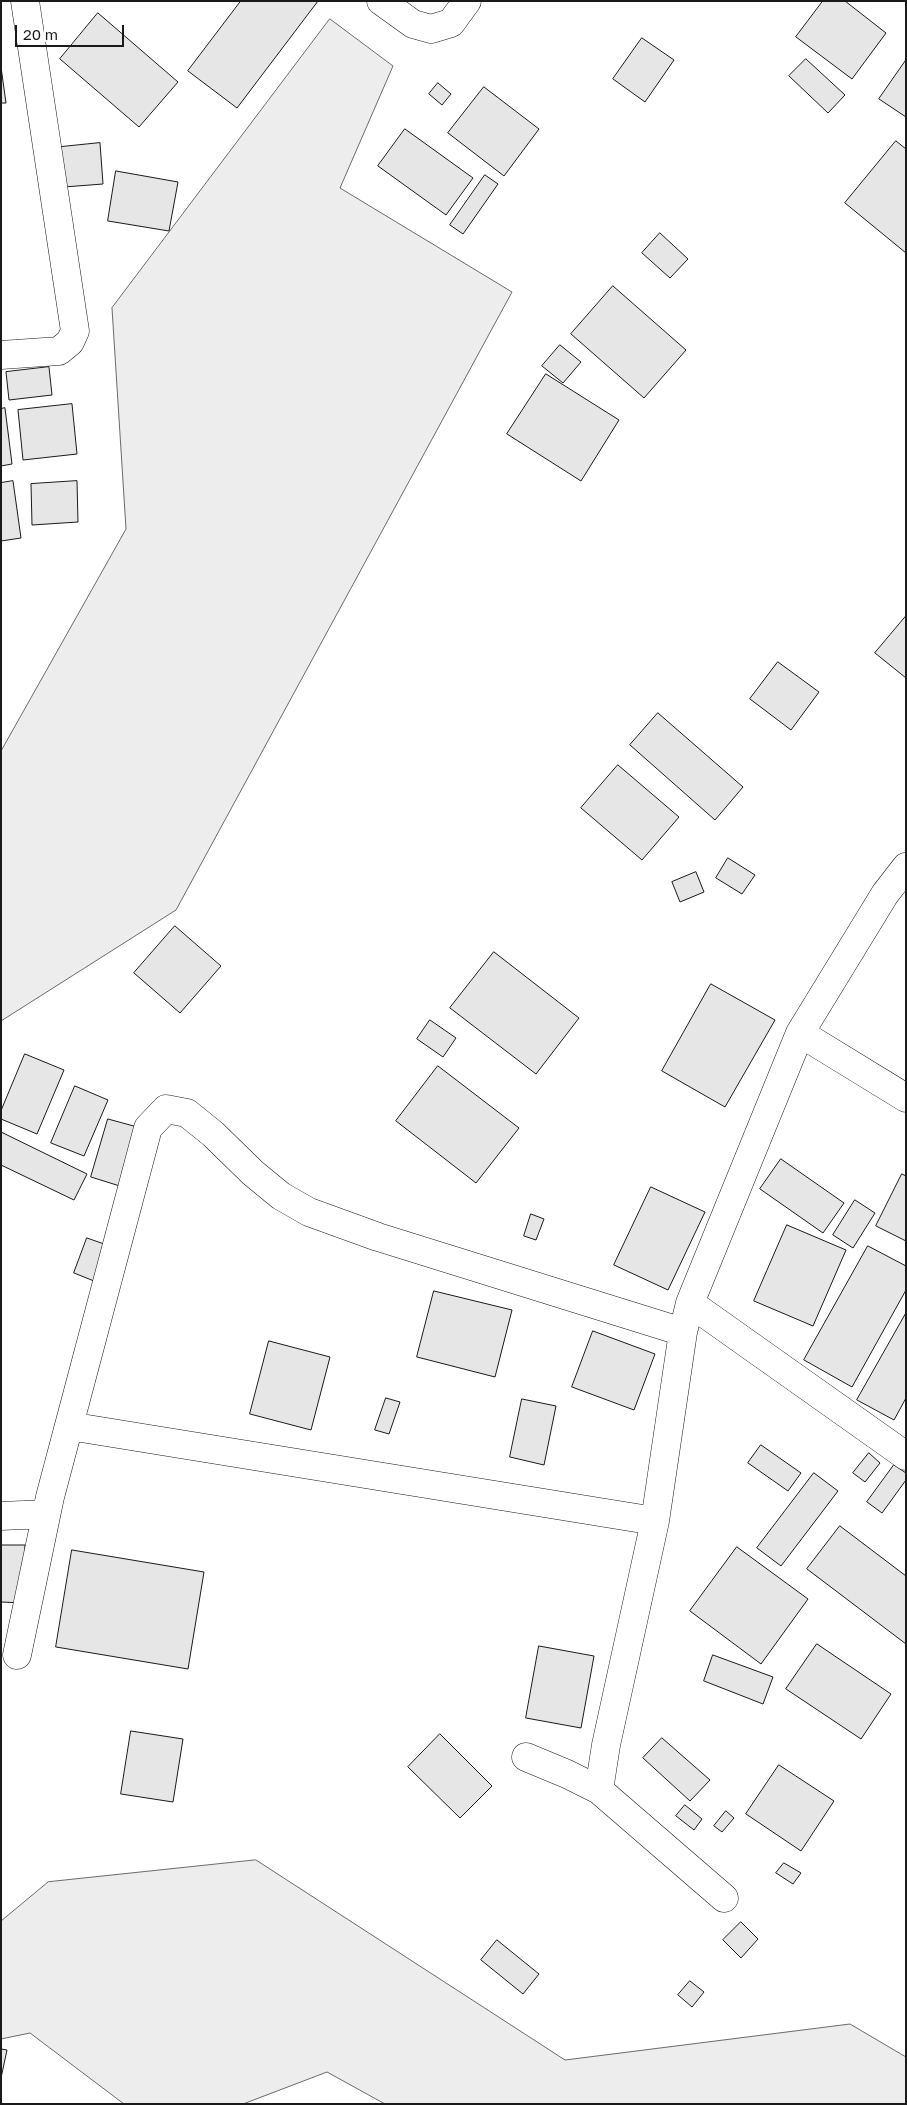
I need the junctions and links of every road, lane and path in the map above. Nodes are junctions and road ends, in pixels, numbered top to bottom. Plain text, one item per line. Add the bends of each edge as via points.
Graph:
1 (25, 1) edge
2 (381, 1) edge
3 (467, 1) edge
4 (1, 355) edge
5 (906, 867) edge
6 (800, 1033) junction
7 (906, 1098) edge
8 (690, 1303) junction
9 (683, 1332) junction
10 (69, 1426) junction
11 (906, 1456) edge
12 (46, 1514) junction
13 (1, 1516) edge
14 (655, 1521) junction
15 (16, 1655) dead end
16 (526, 1757) dead end
17 (599, 1790) junction
18 (724, 1898) dead end

1 - 4 street via 75,331 70,342 58,351
2 - 3 street via 413,24 431,29 451,23
5 - 6 street via 885,894
6 - 7 street
6 - 8 street
8 - 9 street
8 - 11 street
9 - 10 street via 378,1237 309,1212 281,1196 187,1113 166,1109 148,1128
9 - 14 street
10 - 12 street
10 - 14 street
12 - 13 street
12 - 15 street
14 - 17 street
16 - 17 street
17 - 18 street

